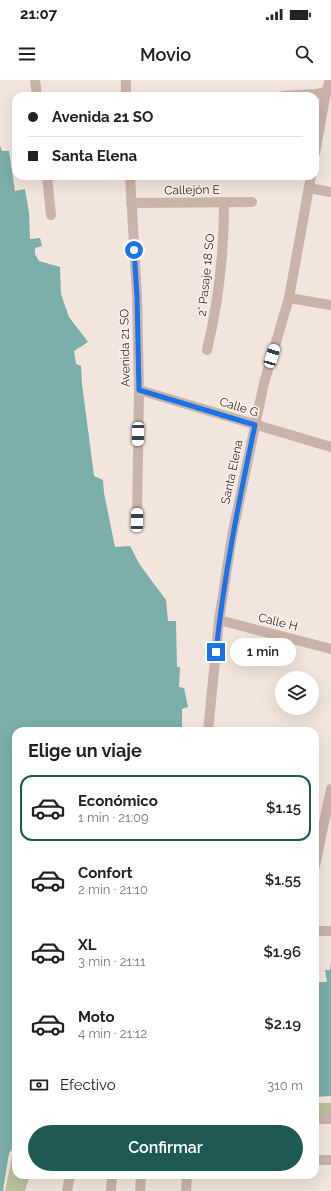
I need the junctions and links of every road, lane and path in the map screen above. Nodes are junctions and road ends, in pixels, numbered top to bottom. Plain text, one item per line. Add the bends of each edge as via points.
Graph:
1 (35, 80) edge
2 (126, 80) edge
3 (330, 80) edge
4 (36, 92) edge
5 (126, 92) edge
6 (329, 92) edge
7 (319, 93) edge
8 (319, 136) edge
9 (47, 180) edge
10 (130, 180) edge
11 (310, 180) edge
12 (308, 188) junction
13 (331, 192) edge
14 (252, 202) dead end
15 (224, 203) junction
16 (131, 204) junction
17 (51, 215) dead end
18 (290, 298) junction
19 (331, 305) edge
20 (207, 350) dead end
21 (139, 390) junction
22 (255, 425) junction
23 (331, 447) edge
24 (137, 520) dead end
25 (219, 620) junction
26 (331, 649) edge
27 (208, 727) edge
28 (331, 789) edge
29 (319, 847) edge
30 (319, 931) edge
31 (331, 931) edge
32 (319, 1119) edge
33 (331, 1119) edge
34 (319, 1160) edge
35 (331, 1160) edge
36 (69, 1179) edge
37 (112, 1179) edge
38 (141, 1179) edge
39 (187, 1179) edge
40 (67, 1191) edge
41 (111, 1191) edge
42 (140, 1191) edge
43 (186, 1191) edge

1 - 4 street
2 - 5 street
3 - 6 street
6 - 7 street
6 - 8 street
9 - 17 street
10 - 16 street, Avenida 21 SO
11 - 12 street, Santa Elena
12 - 13 street
12 - 18 street, Santa Elena
14 - 15 street, Callejón E
15 - 16 street, Callejón E
15 - 20 street, 2° Pasaje 18 SO via 221,278
16 - 21 street, Avenida 21 SO via 137,296
18 - 19 street
18 - 22 street, Santa Elena via 264,383
21 - 22 street, Calle G
21 - 24 street, Avenida 21 SO
22 - 23 street, Calle G
22 - 25 street, Santa Elena via 232,536
25 - 26 street, Calle H
25 - 27 street, Santa Elena
28 - 29 street
30 - 31 street
32 - 33 street
34 - 35 street
36 - 40 street
37 - 41 street
38 - 42 street
39 - 43 street

